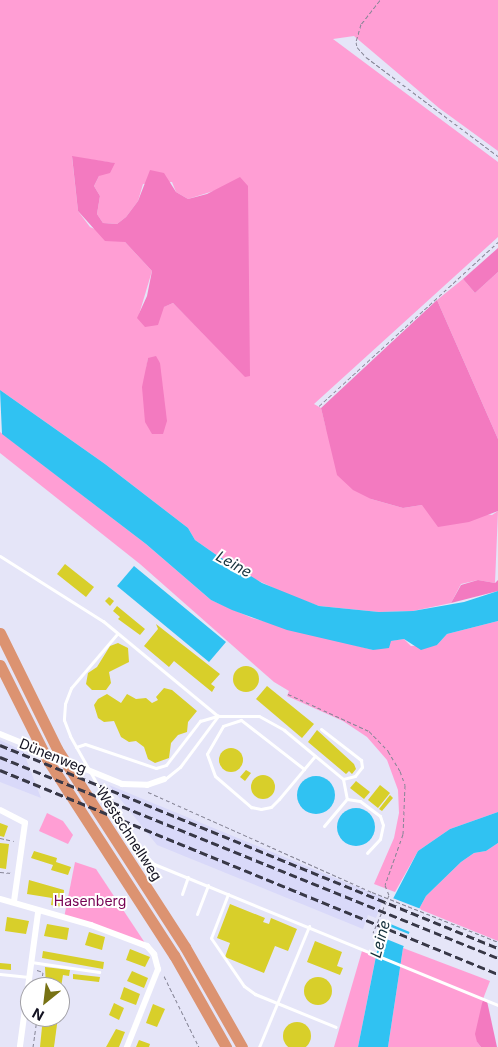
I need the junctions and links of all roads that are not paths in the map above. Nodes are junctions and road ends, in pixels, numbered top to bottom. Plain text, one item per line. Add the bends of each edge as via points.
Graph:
1 (0, 556) edge
2 (0, 633) edge
3 (117, 634) junction
4 (0, 665) edge
5 (246, 714) junction
6 (218, 716) junction
7 (245, 720) junction
8 (320, 729) dead end
9 (0, 734) edge
10 (76, 747) junction
11 (314, 756) junction
12 (304, 769) junction
13 (164, 779) joint
14 (343, 779) junction
15 (347, 799) junction
16 (0, 810) edge
17 (324, 826) dead end
18 (367, 853) dead end
19 (188, 878) junction
20 (208, 885) junction
21 (182, 894) dead end
22 (228, 894) junction
23 (0, 899) edge
24 (14, 901) junction
25 (38, 912) junction
26 (197, 914) dead end
27 (309, 926) junction
28 (34, 963) junction
29 (99, 972) dead end
30 (0, 974) edge
31 (29, 977) joint
32 (277, 1003) junction
33 (498, 1005) edge
34 (22, 1027) edge
35 (336, 1028) dead end
36 (20, 1046) edge
37 (127, 1047) edge
38 (226, 1047) edge
39 (242, 1047) edge
40 (259, 1047) edge

1 - 3 lane
2 - 39 highway, Westschnellweg via 57,750 185,947
3 - 6 lane
3 - 10 lane via 71,688 65,704 64,720
4 - 38 highway, Westschnellweg via 47,759 174,954
5 - 6 lane
5 - 7 lane
5 - 11 lane via 273,723
6 - 10 lane via 200,721 166,765 156,768 85,744
6 - 13 lane via 180,767
7 - 12 lane
7 - 12 lane via 224,726 207,754 215,776 234,793 251,807 270,807
8 - 14 lane via 360,760 362,767 355,776
9 - 13 street, Dünenweg via 100,776 134,786
10 - 19 lane via 144,855 154,864
11 - 12 lane
11 - 14 lane
14 - 15 lane
15 - 17 lane
15 - 18 lane via 360,801 380,816 380,839
16 - 24 street via 25,823
19 - 20 lane
19 - 21 lane
20 - 22 lane
20 - 26 lane
22 - 27 lane
22 - 32 lane via 211,938 244,986
23 - 24 street
24 - 25 street
25 - 28 street
25 - 37 street via 91,925 147,946 154,954 158,970
27 - 32 lane
27 - 33 lane
28 - 29 lane
28 - 31 street
30 - 31 lane
32 - 35 lane
32 - 40 lane
34 - 36 street

